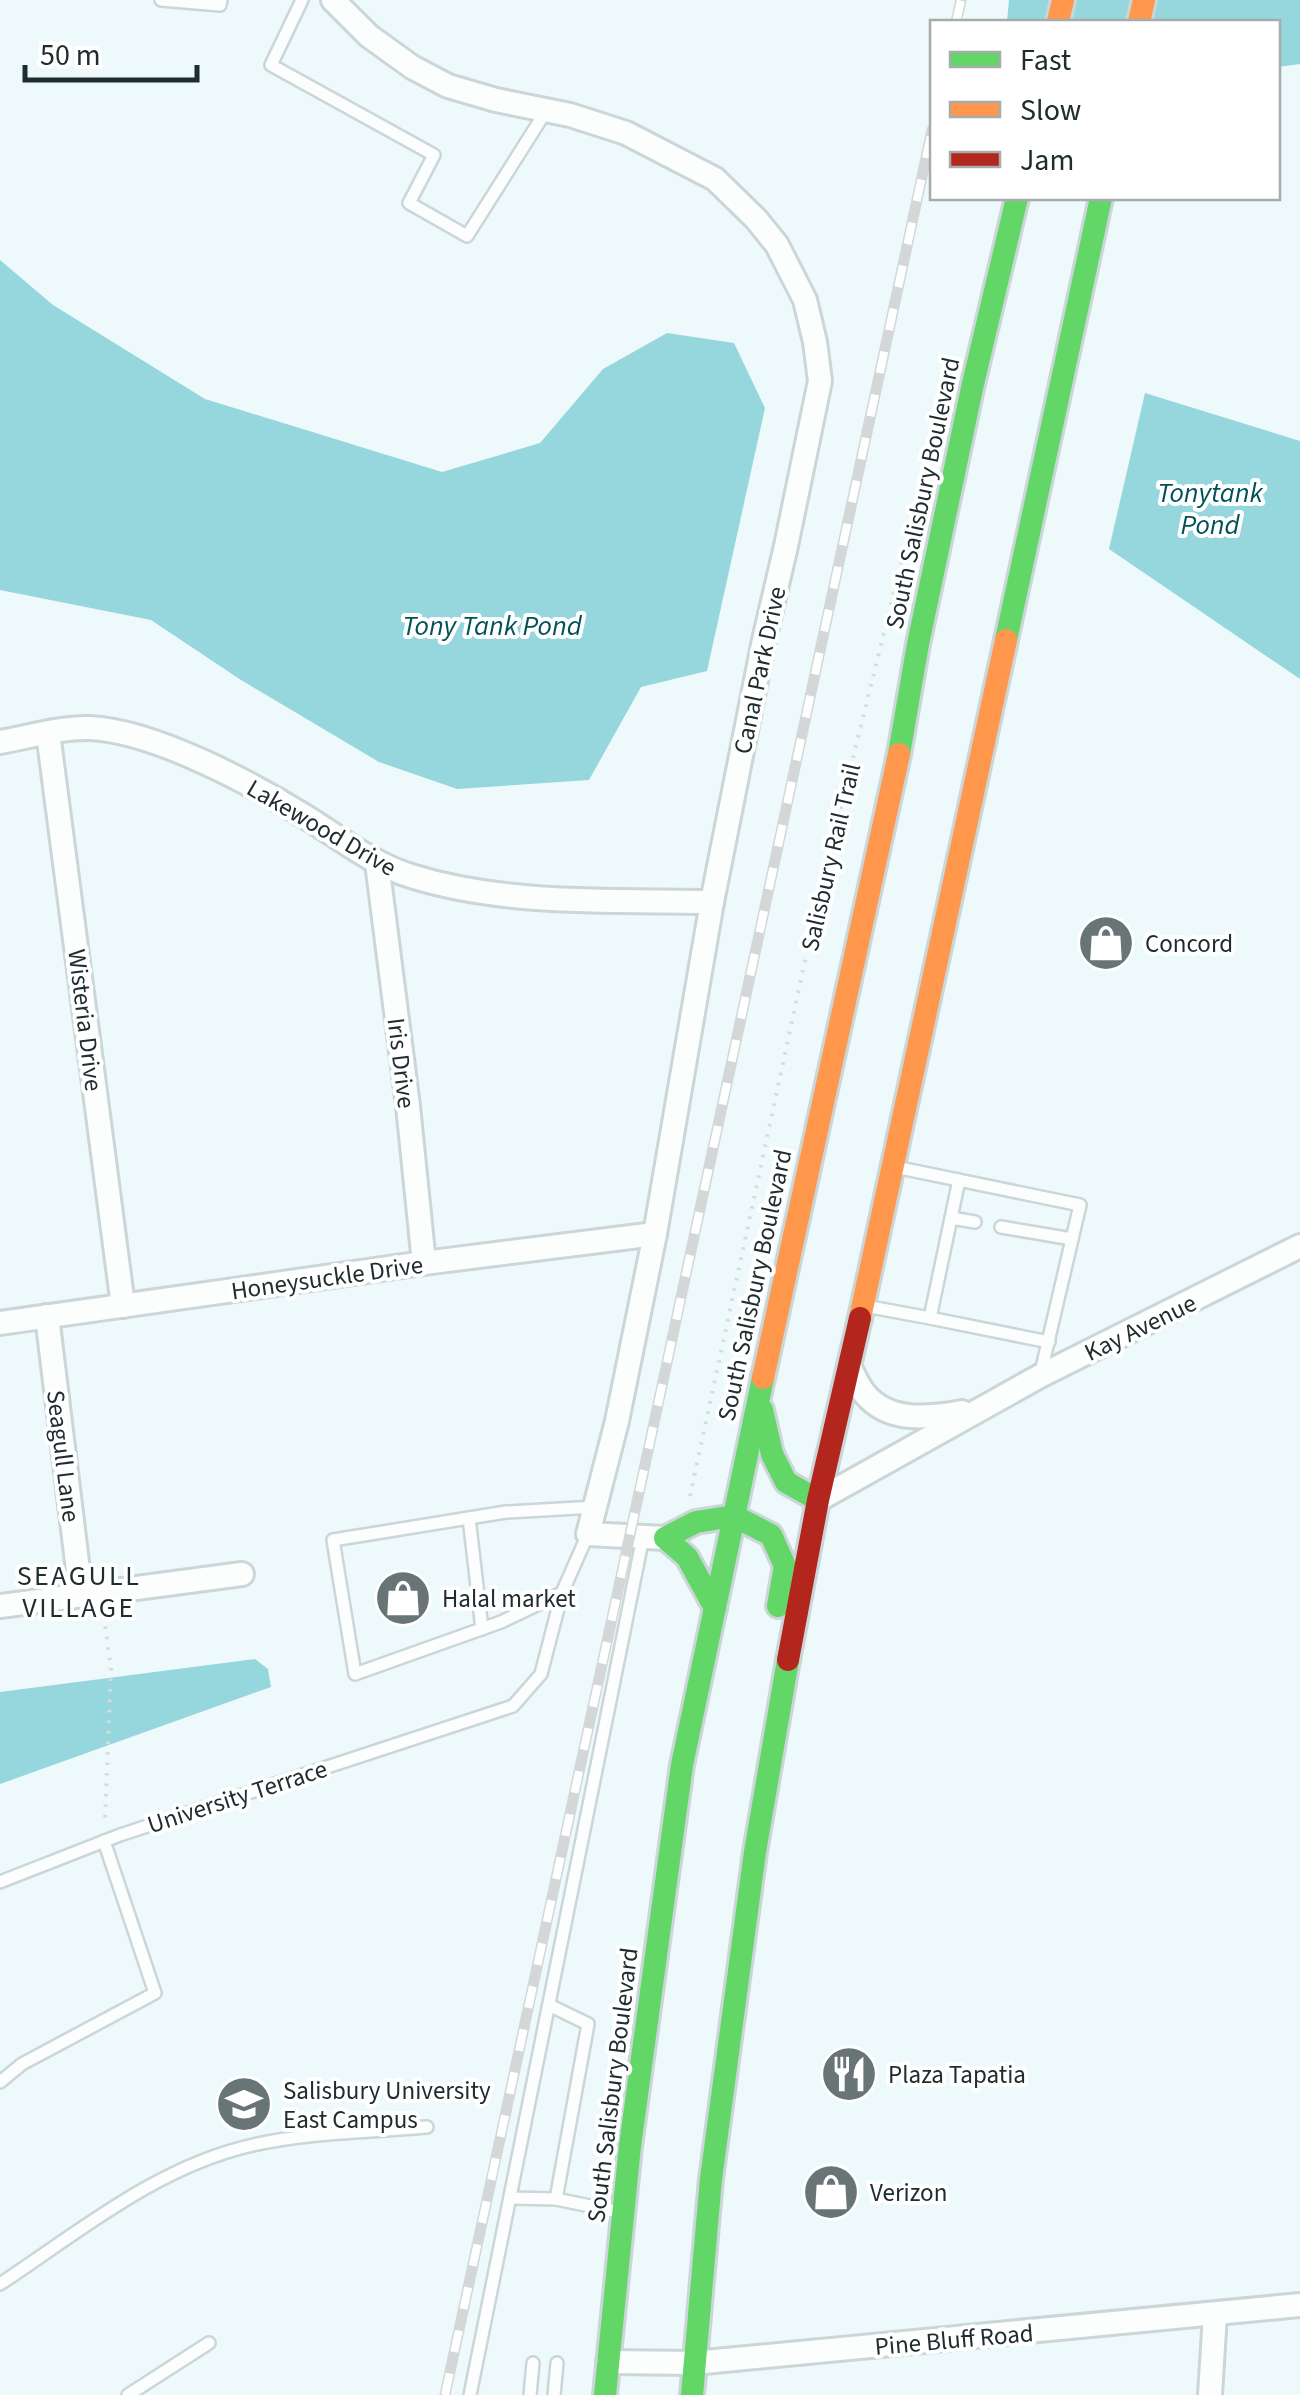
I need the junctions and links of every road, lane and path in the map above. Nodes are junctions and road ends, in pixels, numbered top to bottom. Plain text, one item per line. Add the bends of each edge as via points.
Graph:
1 (161, 0) edge
2 (221, 0) edge
3 (302, 0) edge
4 (333, 0) edge
5 (546, 111) junction
6 (1018, 200) edge
7 (1101, 200) edge
8 (929, 450) dead end
9 (48, 733) junction
10 (0, 742) edge
11 (377, 862) junction
12 (712, 902) junction
13 (894, 1167) junction
14 (959, 1180) junction
15 (951, 1218) junction
16 (974, 1222) dead end
17 (1001, 1227) dead end
18 (655, 1234) junction
19 (1072, 1240) junction
20 (1300, 1246) edge
21 (424, 1263) junction
22 (123, 1306) junction
23 (862, 1306) junction
24 (47, 1316) junction
25 (930, 1318) junction
26 (0, 1323) edge
27 (1050, 1342) junction
28 (849, 1366) junction
29 (1040, 1376) junction
30 (759, 1394) junction
31 (980, 1408) junction
32 (818, 1500) junction
33 (595, 1507) junction
34 (734, 1516) junction
35 (469, 1518) junction
36 (696, 1522) junction
37 (588, 1534) junction
38 (654, 1538) junction
39 (242, 1574) dead end
40 (562, 1593) junction
41 (91, 1594) junction
42 (0, 1606) edge
43 (715, 1608) junction
44 (482, 1629) junction
45 (783, 1687) junction
46 (104, 1840) junction
47 (0, 1882) edge
48 (548, 2005) junction
49 (0, 2082) edge
50 (427, 2127) dead end
51 (510, 2198) junction
52 (556, 2199) junction
53 (623, 2213) junction
54 (0, 2284) edge
55 (1300, 2305) edge
56 (1216, 2314) junction
57 (209, 2343) dead end
58 (608, 2362) junction
59 (557, 2363) dead end
60 (694, 2363) junction
61 (532, 2364) dead end
62 (128, 2395) edge
63 (470, 2395) edge
64 (530, 2395) edge
65 (554, 2395) edge
66 (605, 2395) edge
67 (692, 2395) edge
68 (1210, 2395) edge

1 - 2 lane
3 - 5 lane via 272,64 434,155 409,203 467,236
4 - 5 street, Canal Park Drive via 369,36 436,80
5 - 12 street, Canal Park Drive via 626,133 715,179 777,245 805,300 815,342 820,381
6 - 30 main road, South Salisbury Boulevard
7 - 13 main road
8 - 36 path, Salisbury Rail Trail via 820,891 693,1475 689,1494
9 - 10 street, Lakewood Drive
9 - 11 street, Lakewood Drive via 88,728 156,744 279,800
9 - 22 street, Wisteria Drive
11 - 12 street, Lakewood Drive via 446,886 524,898
11 - 21 street, Iris Drive
12 - 18 street, Canal Park Drive
13 - 14 lane
13 - 23 main road
14 - 15 lane
14 - 19 lane via 1080,1205
15 - 16 lane
15 - 25 lane
17 - 19 lane
18 - 21 street, Honeysuckle Drive
18 - 33 street, Canal Park Drive
19 - 27 lane
20 - 29 street, Kay Avenue
21 - 22 street, Honeysuckle Drive
22 - 24 street, Honeysuckle Drive
23 - 25 lane
23 - 28 main road
24 - 26 street, Honeysuckle Drive
24 - 41 street, Seagull Lane
25 - 27 lane
27 - 29 lane
28 - 31 street, Kay Avenue via 865,1395 902,1416
28 - 32 main road
29 - 31 street, Kay Avenue
30 - 32 main road via 772,1454 786,1482
30 - 34 main road, South Salisbury Boulevard
31 - 32 street, Kay Avenue
32 - 45 main road
33 - 35 lane
33 - 37 street, Canal Park Drive
34 - 36 main road
34 - 43 main road, South Salisbury Boulevard
34 - 45 main road via 771,1535 785,1566 768,1661
35 - 44 lane
35 - 44 lane via 333,1540 355,1674
36 - 38 main road
37 - 38 street
37 - 40 lane, University Terrace
38 - 43 main road via 688,1556
38 - 48 lane
39 - 41 street
40 - 44 lane
40 - 46 lane, University Terrace via 541,1674 513,1706
41 - 42 street
41 - 46 path via 111,1670
43 - 53 main road, South Salisbury Boulevard via 682,1765
45 - 60 main road via 710,2179
46 - 47 lane, University Terrace
46 - 49 lane via 155,1993
48 - 51 lane
48 - 52 lane via 588,2024
50 - 54 lane via 253,2145 200,2162 140,2191
51 - 52 lane
51 - 63 lane
52 - 53 lane
53 - 58 main road, South Salisbury Boulevard
55 - 56 street, Pine Bluff Road
56 - 60 street, Pine Bluff Road
56 - 68 street
57 - 62 lane
58 - 60 street, Pine Bluff Road
58 - 66 main road, South Salisbury Boulevard
59 - 65 lane
60 - 67 main road
61 - 64 lane

